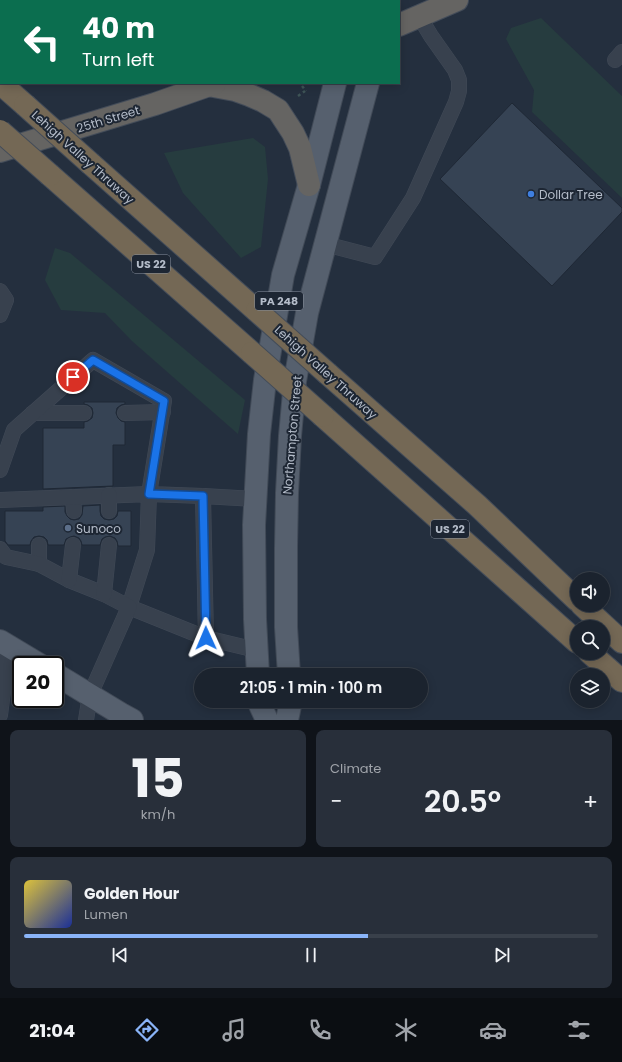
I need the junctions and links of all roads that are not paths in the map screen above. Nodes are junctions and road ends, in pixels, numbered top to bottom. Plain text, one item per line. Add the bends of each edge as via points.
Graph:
1 (457, 0) edge
2 (419, 16) junction
3 (400, 25) edge
4 (1, 84) edge
5 (212, 84) edge
6 (335, 84) edge
7 (368, 84) edge
8 (0, 131) edge
9 (0, 151) edge
10 (309, 185) junction
11 (325, 244) junction
12 (0, 291) edge
13 (0, 314) edge
14 (163, 412) junction
15 (33, 413) junction
16 (84, 413) dead end
17 (125, 413) dead end
18 (0, 470) edge
19 (149, 494) junction
20 (110, 495) junction
21 (203, 496) junction
22 (255, 499) junction
23 (0, 500) edge
24 (109, 511) dead end
25 (39, 545) dead end
26 (73, 545) dead end
27 (109, 545) dead end
28 (0, 549) edge
29 (39, 564) junction
30 (69, 580) junction
31 (570, 593) edge
32 (104, 594) junction
33 (129, 607) junction
34 (590, 612) edge
35 (570, 636) edge
36 (206, 638) junction
37 (620, 640) edge
38 (4, 644) edge
39 (256, 650) junction
40 (25, 656) edge
41 (598, 660) edge
42 (257, 668) edge
43 (289, 668) edge
44 (64, 680) edge
45 (622, 681) edge
46 (90, 696) junction
47 (261, 708) edge
48 (289, 708) edge
49 (0, 715) edge
50 (127, 718) edge
51 (86, 720) edge
52 (267, 720) edge
53 (287, 720) edge

1 - 2 highway
2 - 3 highway
2 - 11 lane via 455,70 459,80 456,102 413,198 375,257
4 - 31 highway, Lehigh Valley Thruway / US 22, bridge via 477,505
5 - 9 highway, 25th Street
5 - 10 highway via 249,95 278,110 300,148
6 - 10 main road, PA 248
7 - 11 main road, Northampton Street / PA 248
8 - 35 highway, US 22, bridge
10 - 22 main road, PA 248 via 283,275 272,336 259,434
11 - 43 main road, Northampton Street / PA 248 via 307,313 295,381 290,436 286,548
12 - 13 lane via 6,300
14 - 15 lane via 164,401 93,360
14 - 17 lane
14 - 19 lane
15 - 16 lane
15 - 18 lane via 14,430
19 - 20 lane
19 - 21 lane
19 - 33 lane via 147,550
20 - 23 lane via 74,504 39,505
20 - 24 lane
21 - 22 lane
21 - 36 lane
22 - 39 main road, PA 248 via 253,555
25 - 29 lane
26 - 30 lane
27 - 32 lane
28 - 29 lane via 6,557
29 - 30 lane
30 - 32 lane
32 - 33 lane
33 - 36 lane
33 - 46 lane
34 - 37 highway
36 - 39 lane
38 - 40 main road
38 - 49 lane
39 - 42 main road, PA 248
41 - 45 highway
44 - 46 main road
46 - 50 main road
46 - 51 lane
47 - 52 main road
48 - 53 main road

